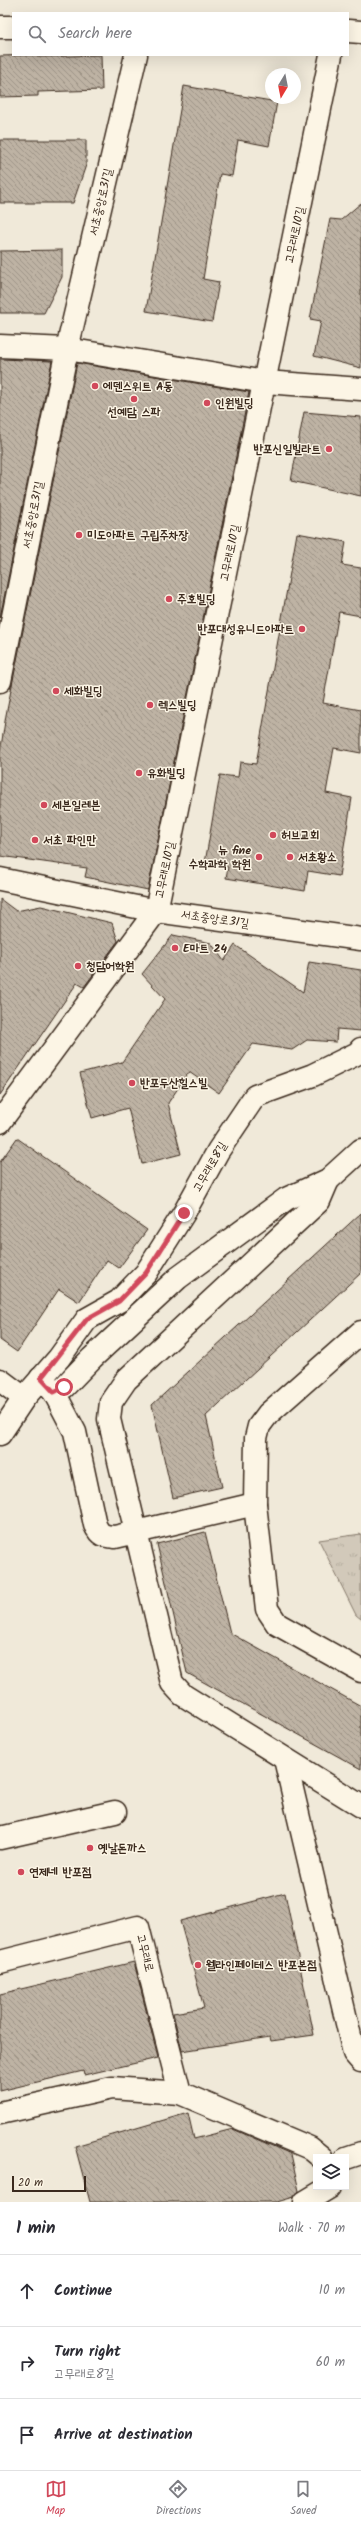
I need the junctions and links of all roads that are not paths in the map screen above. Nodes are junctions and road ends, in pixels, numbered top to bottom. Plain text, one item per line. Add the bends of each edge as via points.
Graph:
1 (0, 27) edge
2 (12, 27) edge
3 (349, 31) edge
4 (361, 32) edge
5 (136, 56) edge
6 (331, 56) edge
7 (0, 346) edge
8 (67, 349) junction
9 (265, 382) junction
10 (361, 389) edge
11 (0, 681) edge
12 (0, 879) edge
13 (156, 911) junction
14 (361, 939) edge
15 (361, 1049) edge
16 (0, 1122) edge
17 (361, 1150) edge
18 (328, 1180) junction
19 (361, 1332) edge
20 (0, 1380) edge
21 (48, 1385) junction
22 (24, 1398) junction
23 (0, 1434) edge
24 (255, 1504) junction
25 (135, 1532) junction
26 (361, 1671) edge
27 (285, 1759) junction
28 (361, 1806) edge
29 (115, 1812) dead end
30 (0, 1838) edge
31 (0, 1962) edge
32 (361, 2061) edge
33 (180, 2093) junction
34 (0, 2114) edge
35 (361, 2153) edge
36 (317, 2154) edge
37 (349, 2157) edge
38 (325, 2190) edge
39 (305, 2202) edge

1 - 2 street
3 - 4 street
5 - 8 street, 서초중앙로31길
6 - 9 street, 고무래로10길
7 - 8 street
8 - 9 street
8 - 11 street, 서초중앙로31길
9 - 10 street
9 - 13 street, 고무래로10길
12 - 13 street, 서초중앙로31길
13 - 14 street, 서초중앙로31길
13 - 16 street, 고무래로10길
15 - 21 street, 고무래로8길 via 358,1053 313,1075 255,1096 218,1151 184,1213 146,1273 119,1301 87,1319
17 - 18 street
18 - 21 street via 286,1200 178,1278 64,1387
18 - 25 street via 319,1201 126,1380 111,1402 109,1419
19 - 24 street via 268,1414 260,1426 256,1438
20 - 22 street
21 - 22 street, 고무래로8길
21 - 25 street via 74,1432 98,1532 104,1536 115,1536
22 - 23 street, 고무래로8길
24 - 25 street
24 - 26 street via 265,1596 271,1616 277,1624
25 - 27 street via 172,1683 183,1696
27 - 28 street
27 - 32 street via 354,2053
29 - 30 street
31 - 33 street, 고무래로 via 138,1927
33 - 34 street via 112,2088
33 - 36 street via 310,2148
35 - 37 street
38 - 39 street

